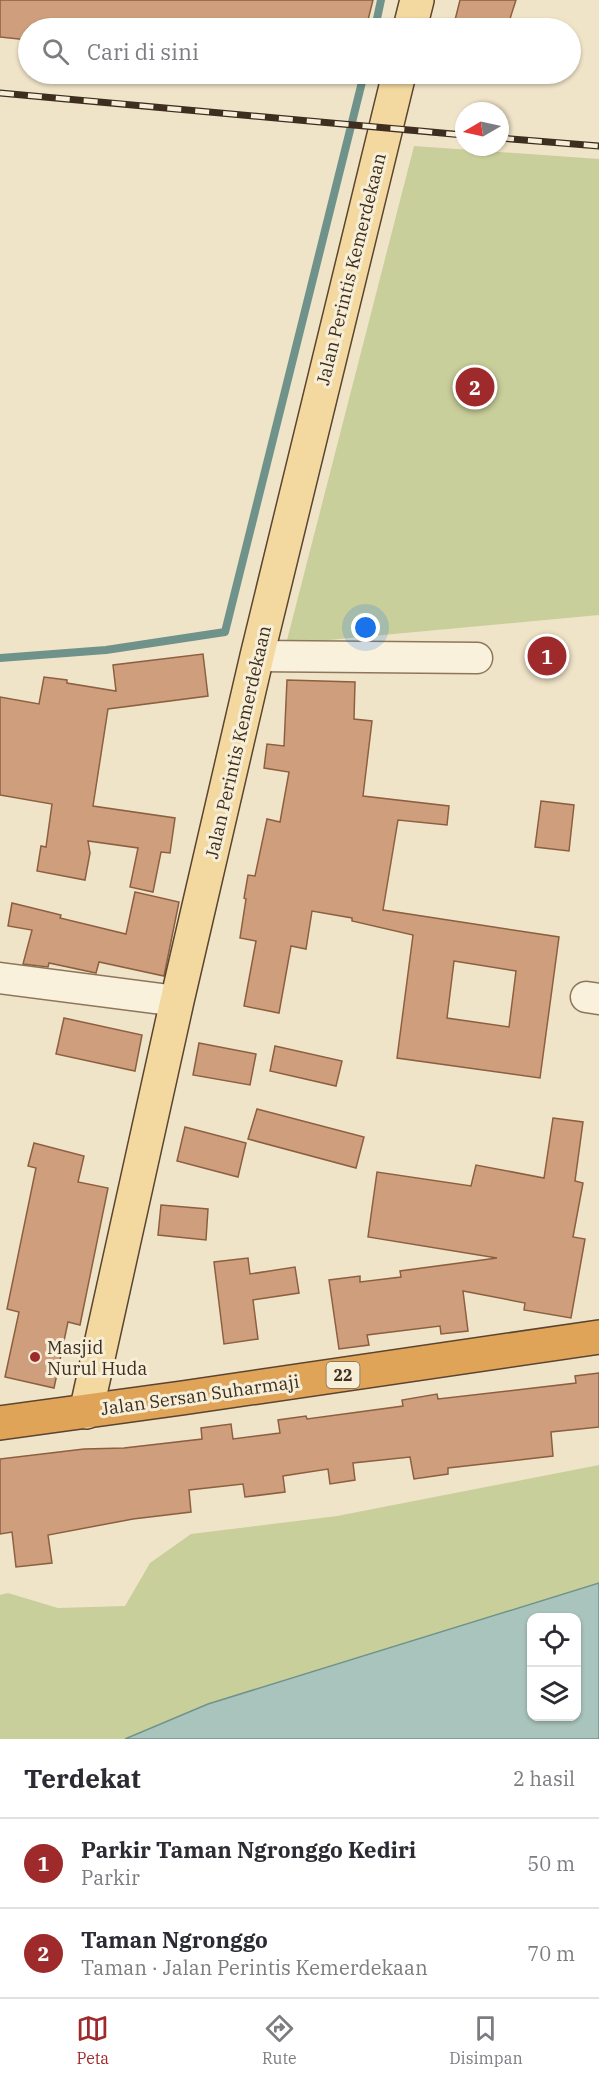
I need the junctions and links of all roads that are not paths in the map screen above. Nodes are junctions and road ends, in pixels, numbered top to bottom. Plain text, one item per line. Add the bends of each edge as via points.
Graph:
1 (417, 0) edge
2 (412, 18) edge
3 (397, 84) edge
4 (257, 656) junction
5 (477, 658) dead end
6 (0, 978) edge
7 (177, 1001) junction
8 (599, 1337) edge
9 (86, 1412) junction
10 (0, 1423) edge

1 - 2 main road
3 - 4 main road, Jalan Perintis Kemerdekaan
4 - 5 street
4 - 7 main road, Jalan Perintis Kemerdekaan
6 - 7 street
7 - 9 main road, Jalan Perintis Kemerdekaan
8 - 9 highway, Jalan Sersan Suharmaji / 22
9 - 10 highway, 22

